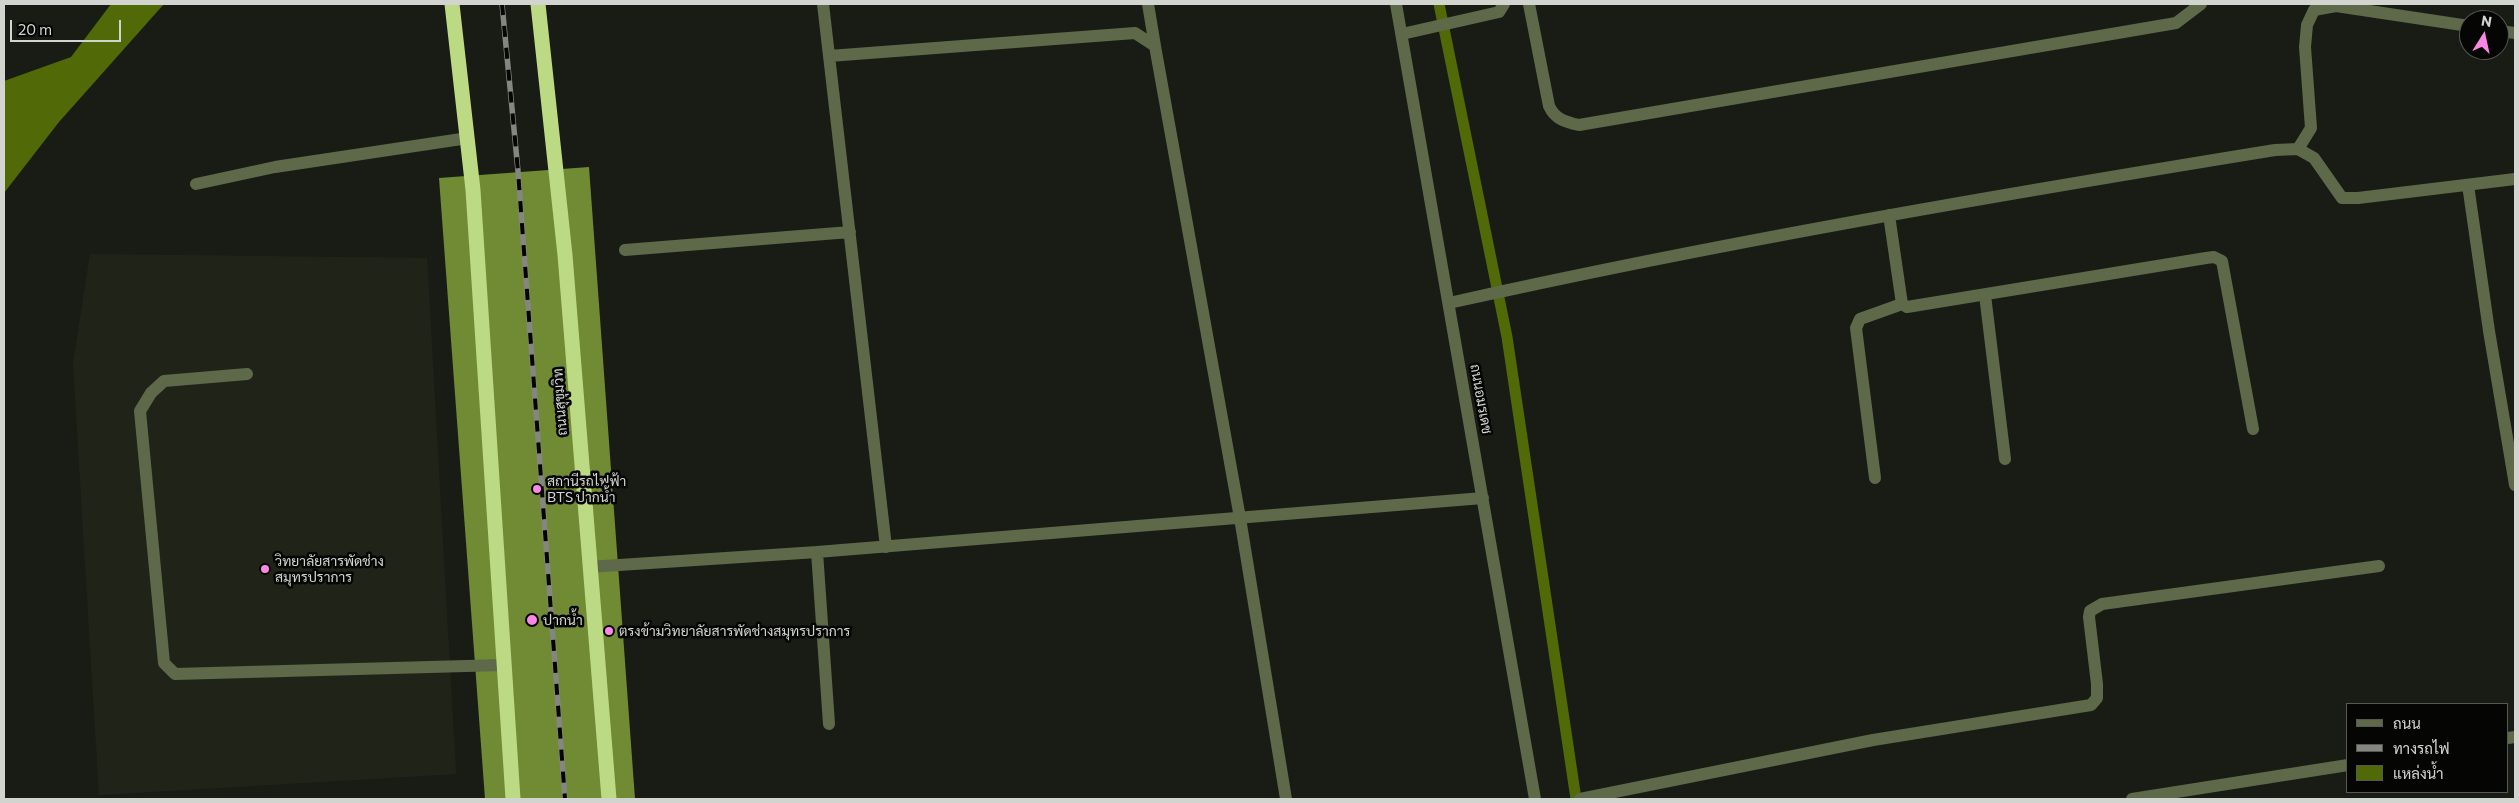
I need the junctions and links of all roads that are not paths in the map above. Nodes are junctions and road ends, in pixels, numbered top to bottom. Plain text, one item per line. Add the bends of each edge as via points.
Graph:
1 (452, 4) edge
2 (538, 4) edge
3 (823, 4) edge
4 (1148, 4) edge
5 (1396, 4) edge
6 (1504, 4) edge
7 (1529, 4) edge
8 (2202, 4) edge
9 (2459, 24) edge
10 (1402, 34) junction
11 (1155, 46) junction
12 (829, 56) junction
13 (468, 138) junction
14 (2298, 149) junction
15 (2515, 179) edge
16 (196, 184) dead end
17 (2468, 184) junction
18 (1889, 214) junction
19 (850, 232) junction
20 (625, 250) dead end
21 (1985, 295) junction
22 (1449, 303) junction
23 (1902, 304) junction
24 (247, 374) dead end
25 (2253, 429) dead end
26 (2005, 459) dead end
27 (1875, 478) dead end
28 (2515, 485) edge
29 (1483, 498) junction
30 (1240, 518) junction
31 (886, 547) junction
32 (817, 552) junction
33 (2379, 566) dead end
34 (589, 568) junction
35 (503, 665) junction
36 (829, 724) dead end
37 (2346, 765) edge
38 (513, 799) edge
39 (609, 799) edge
40 (1286, 799) edge
41 (1535, 799) edge
42 (1583, 799) edge
43 (2132, 799) edge

1 - 13 highway
2 - 34 highway, ถนนสุขุมวิท via 565,255
3 - 12 street
4 - 11 street
5 - 10 street, ถนนอมรเดช
6 - 10 street via 1499,12
7 - 8 street via 1549,106 1553,115 1579,125 2176,24
9 - 14 street via 2336,6 2314,10 2307,25 2305,47 2310,128
10 - 22 street, ถนนอมรเดช
11 - 12 street via 1135,33
11 - 30 street
12 - 19 street
13 - 16 street via 275,166
13 - 35 highway
14 - 17 street via 2314,158 2342,198
14 - 18 street
15 - 17 street
17 - 28 street
18 - 22 street via 1679,253
18 - 23 street
19 - 20 street
19 - 31 street
21 - 23 street via 1907,307
21 - 25 street via 2206,258 2222,261
21 - 26 street
22 - 29 street, ถนนอมรเดช
23 - 27 street via 1860,320 1856,328
24 - 35 street via 164,381 151,393 140,411 164,663 175,674
29 - 30 street
29 - 41 street, ถนนอมรเดช
30 - 31 street
30 - 40 street
31 - 32 street
32 - 34 street
32 - 36 street
33 - 42 street via 2096,607 2090,611 2089,617 2097,684 2097,698 2091,705 1873,740
34 - 39 highway, ถนนสุขุมวิท
35 - 38 highway
37 - 43 street

